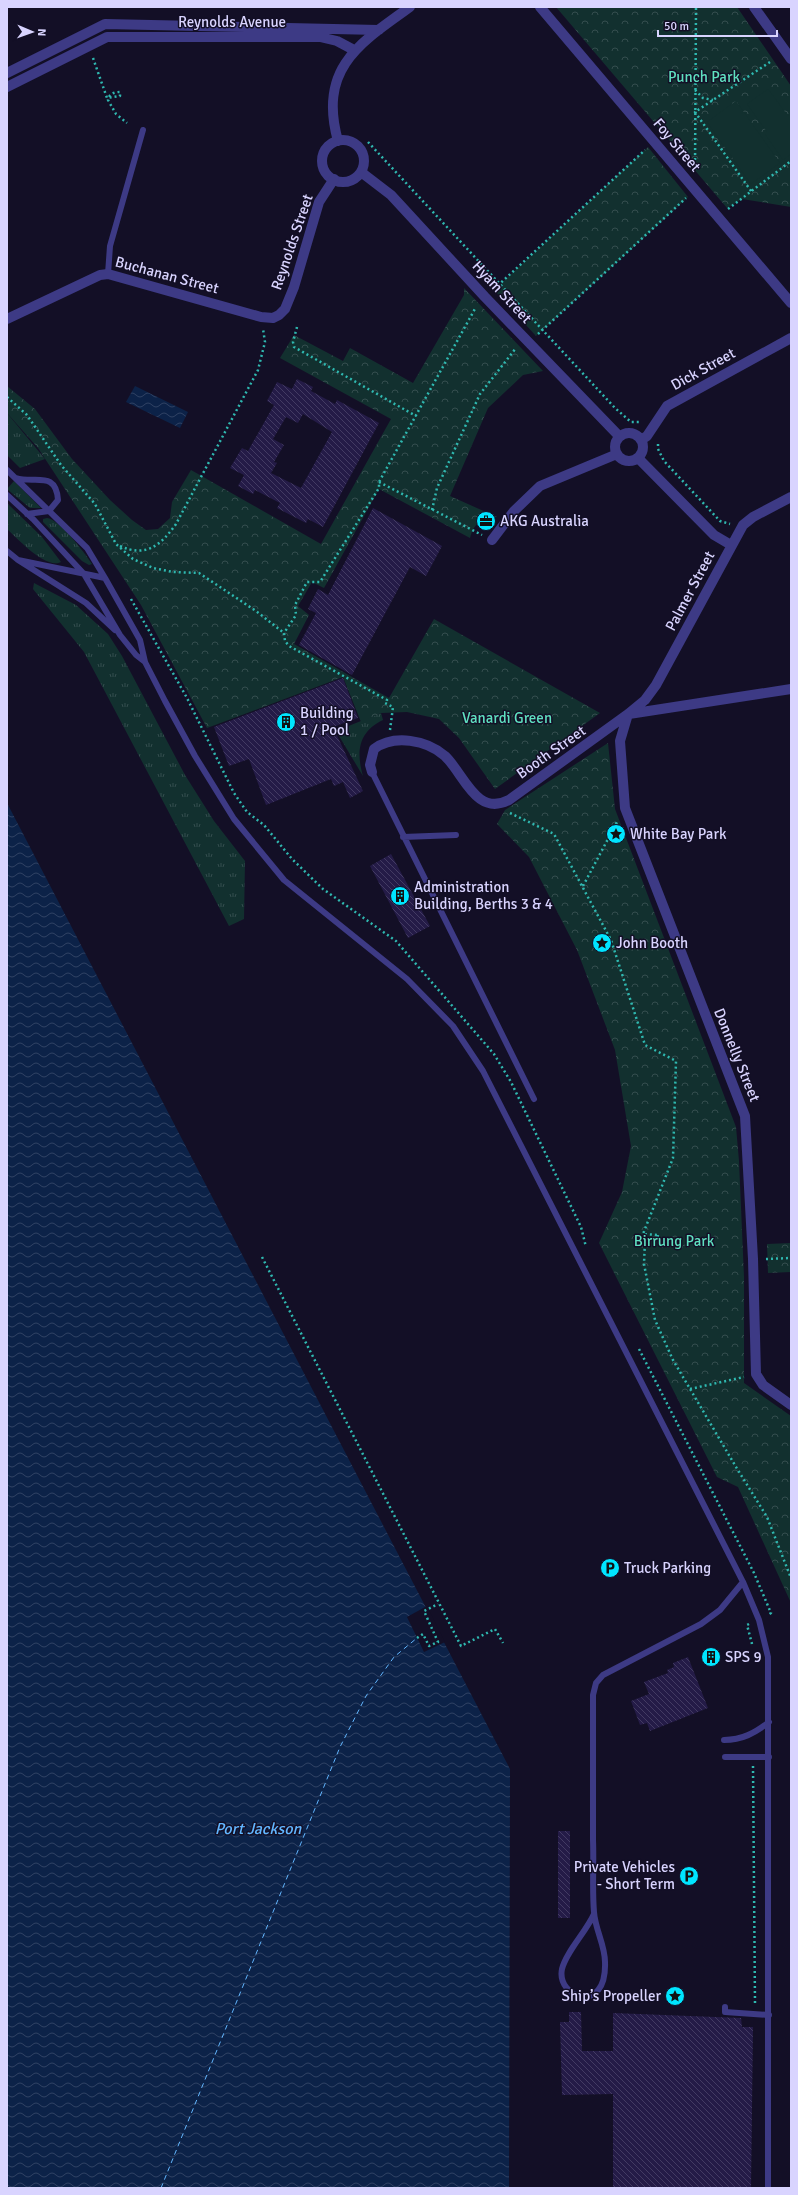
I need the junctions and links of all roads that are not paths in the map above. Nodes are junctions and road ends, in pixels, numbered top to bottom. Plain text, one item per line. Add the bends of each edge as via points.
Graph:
1 (410, 7) edge
2 (540, 7) edge
3 (754, 7) edge
4 (379, 30) junction
5 (354, 50) junction
6 (791, 59) edge
7 (7, 73) edge
8 (7, 87) edge
9 (143, 130) dead end
10 (338, 141) junction
11 (361, 172) junction
12 (334, 179) junction
13 (108, 274) junction
14 (791, 303) edge
15 (279, 316) joint
16 (7, 319) edge
17 (791, 338) edge
18 (619, 436) junction
19 (641, 440) junction
20 (616, 454) junction
21 (638, 458) junction
22 (7, 470) edge
23 (14, 478) junction
24 (7, 495) edge
25 (791, 497) edge
26 (49, 511) junction
27 (27, 514) junction
28 (492, 540) road end
29 (731, 545) junction
30 (7, 551) edge
31 (18, 560) junction
32 (84, 574) junction
33 (105, 578) junction
34 (120, 635) junction
35 (145, 662) junction
36 (791, 689) edge
37 (628, 714) junction
38 (372, 772) joint
39 (456, 835) dead end
40 (403, 837) junction
41 (534, 1099) dead end
42 (791, 1405) edge
43 (743, 1582) junction
44 (769, 1722) junction
45 (724, 1740) dead end
46 (725, 1757) dead end
47 (769, 1757) junction
48 (594, 1914) junction
49 (725, 2007) dead end
50 (769, 2015) junction
51 (768, 2188) edge

1 - 4 street
2 - 14 street, Foy Street
3 - 6 street
4 - 5 street
4 - 7 street, Reynolds Avenue via 105,24
5 - 8 street, Reynolds Avenue via 337,41 320,37 106,37
5 - 10 street via 342,66 336,83 333,123
9 - 13 lane via 110,246
10 - 11 street via 350,141 360,149 364,160
10 - 12 street via 327,148 323,160 326,172
11 - 12 street via 350,180
11 - 18 street, Hyam Street via 391,195
12 - 15 street, Reynolds Street via 319,202 294,287
13 - 15 street, Buchanan Street via 261,317
13 - 16 street, Buchanan Street via 100,275
17 - 19 street, Dick Street via 667,406 647,436
18 - 19 street via 631,433
18 - 20 street via 614,445
19 - 21 street via 643,449
20 - 21 street via 629,461
20 - 28 street via 540,486 514,511
21 - 29 street via 714,536
22 - 23 lane
23 - 26 lane
23 - 26 lane via 41,479 54,484 58,490 58,500
24 - 27 lane
25 - 29 street, Palmer Street via 753,517 741,529
26 - 27 lane
26 - 33 lane via 87,548
27 - 32 lane
29 - 37 street, Palmer Street via 656,685 645,700
30 - 31 lane
31 - 32 lane
31 - 34 lane via 86,603
32 - 33 lane
32 - 34 lane
33 - 35 lane via 140,640
34 - 35 lane
35 - 43 lane via 211,783 234,819 270,866 326,915 407,979 453,1026 483,1071
36 - 37 street, Booth Street
37 - 38 street, Booth Street via 509,800 497,805 487,803 478,797 445,756 422,744 392,740 382,743 374,749 370,765
37 - 42 street, Donnelly Street via 620,741 625,808 745,1116 756,1374 763,1385
38 - 40 lane
39 - 40 lane
40 - 41 lane
43 - 44 lane via 759,1620 768,1657
43 - 48 lane via 720,1610 701,1624 603,1675 596,1683 593,1695
44 - 45 lane via 744,1737
44 - 47 lane
46 - 47 lane
47 - 50 lane
48 - 48 lane via 605,1958 606,1977 596,1993 580,1996 570,1992 563,1984 562,1968
49 - 50 lane via 725,2012
50 - 51 lane

